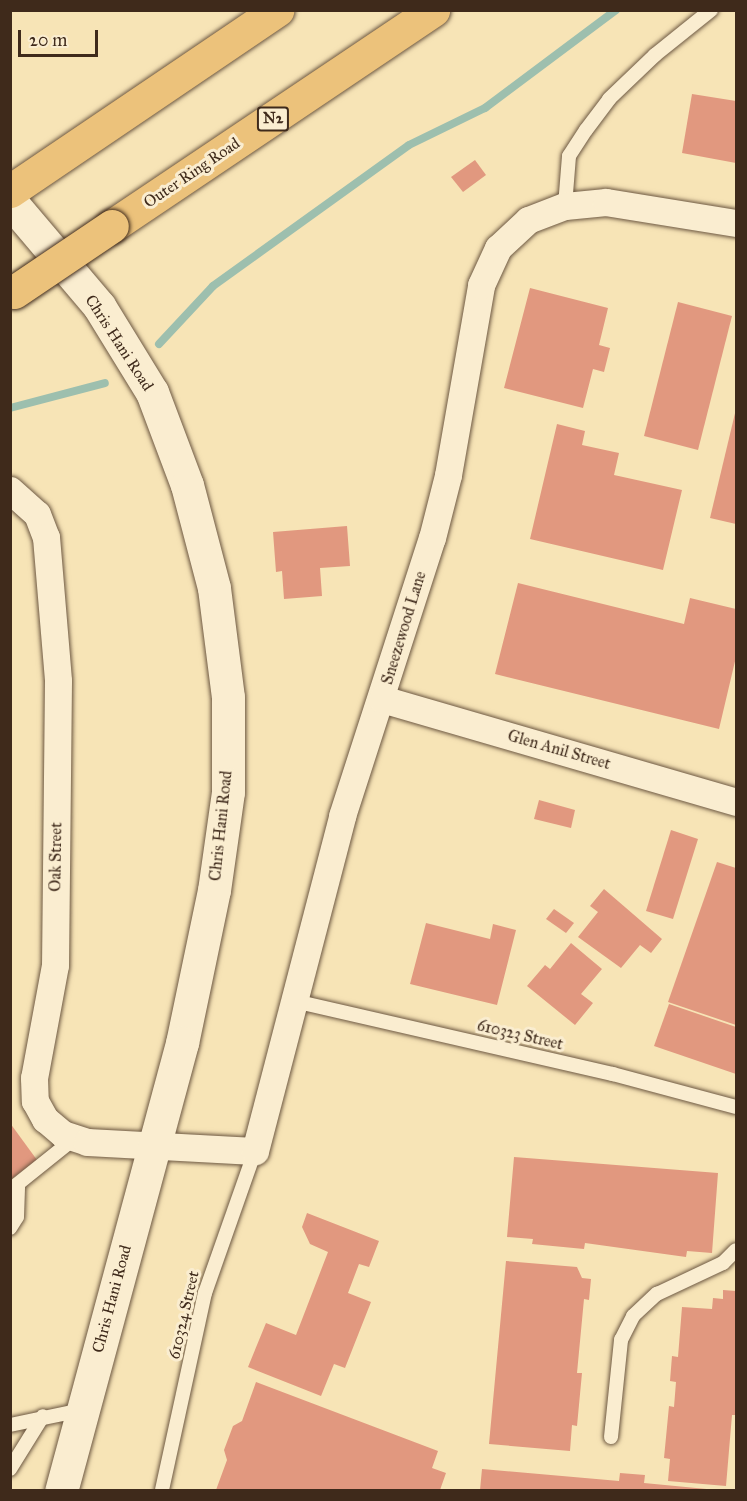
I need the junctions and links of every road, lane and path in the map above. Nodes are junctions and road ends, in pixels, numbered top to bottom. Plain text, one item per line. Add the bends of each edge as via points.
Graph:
1 (277, 10) edge
2 (433, 10) edge
3 (711, 10) edge
4 (10, 190) edge
5 (10, 201) edge
6 (565, 206) junction
7 (736, 223) edge
8 (12, 293) edge
9 (10, 490) edge
10 (382, 699) junction
11 (736, 802) edge
12 (294, 1001) junction
13 (736, 1107) edge
14 (75, 1138) junction
15 (152, 1146) junction
16 (255, 1151) junction
17 (14, 1187) edge
18 (10, 1228) edge
19 (736, 1250) edge
20 (83, 1410) junction
21 (43, 1416) junction
22 (10, 1425) edge
23 (611, 1437) dead end
24 (10, 1469) edge
25 (61, 1491) edge
26 (162, 1491) edge

1 - 4 highway
2 - 8 highway, Outer Ring Road / N2, bridge
3 - 6 lane via 609,99 568,156
5 - 15 street, Chris Hani Road via 99,306 152,392 187,485 214,588 228,697 228,792 214,890 186,1021
6 - 7 street, Sneezewood Lane via 606,202
6 - 10 street, Sneezewood Lane via 528,220 498,248 481,285 448,475
9 - 14 street, Oak Street via 37,514 46,537 58,681 55,965 34,1078 35,1101 45,1119
10 - 11 street, Glen Anil Street
10 - 12 street, Sneezewood Lane via 342,816
12 - 13 lane, 610323 Street via 613,1074
12 - 16 street, Sneezewood Lane
14 - 15 street, Oak Street
14 - 17 lane
15 - 16 street
15 - 20 street, Chris Hani Road
16 - 26 lane, 610324 Street via 205,1293
17 - 18 lane via 17,1217
19 - 23 lane via 723,1263 657,1294 633,1316 621,1340
20 - 21 lane
20 - 25 street, Chris Hani Road
21 - 22 lane
21 - 24 lane

